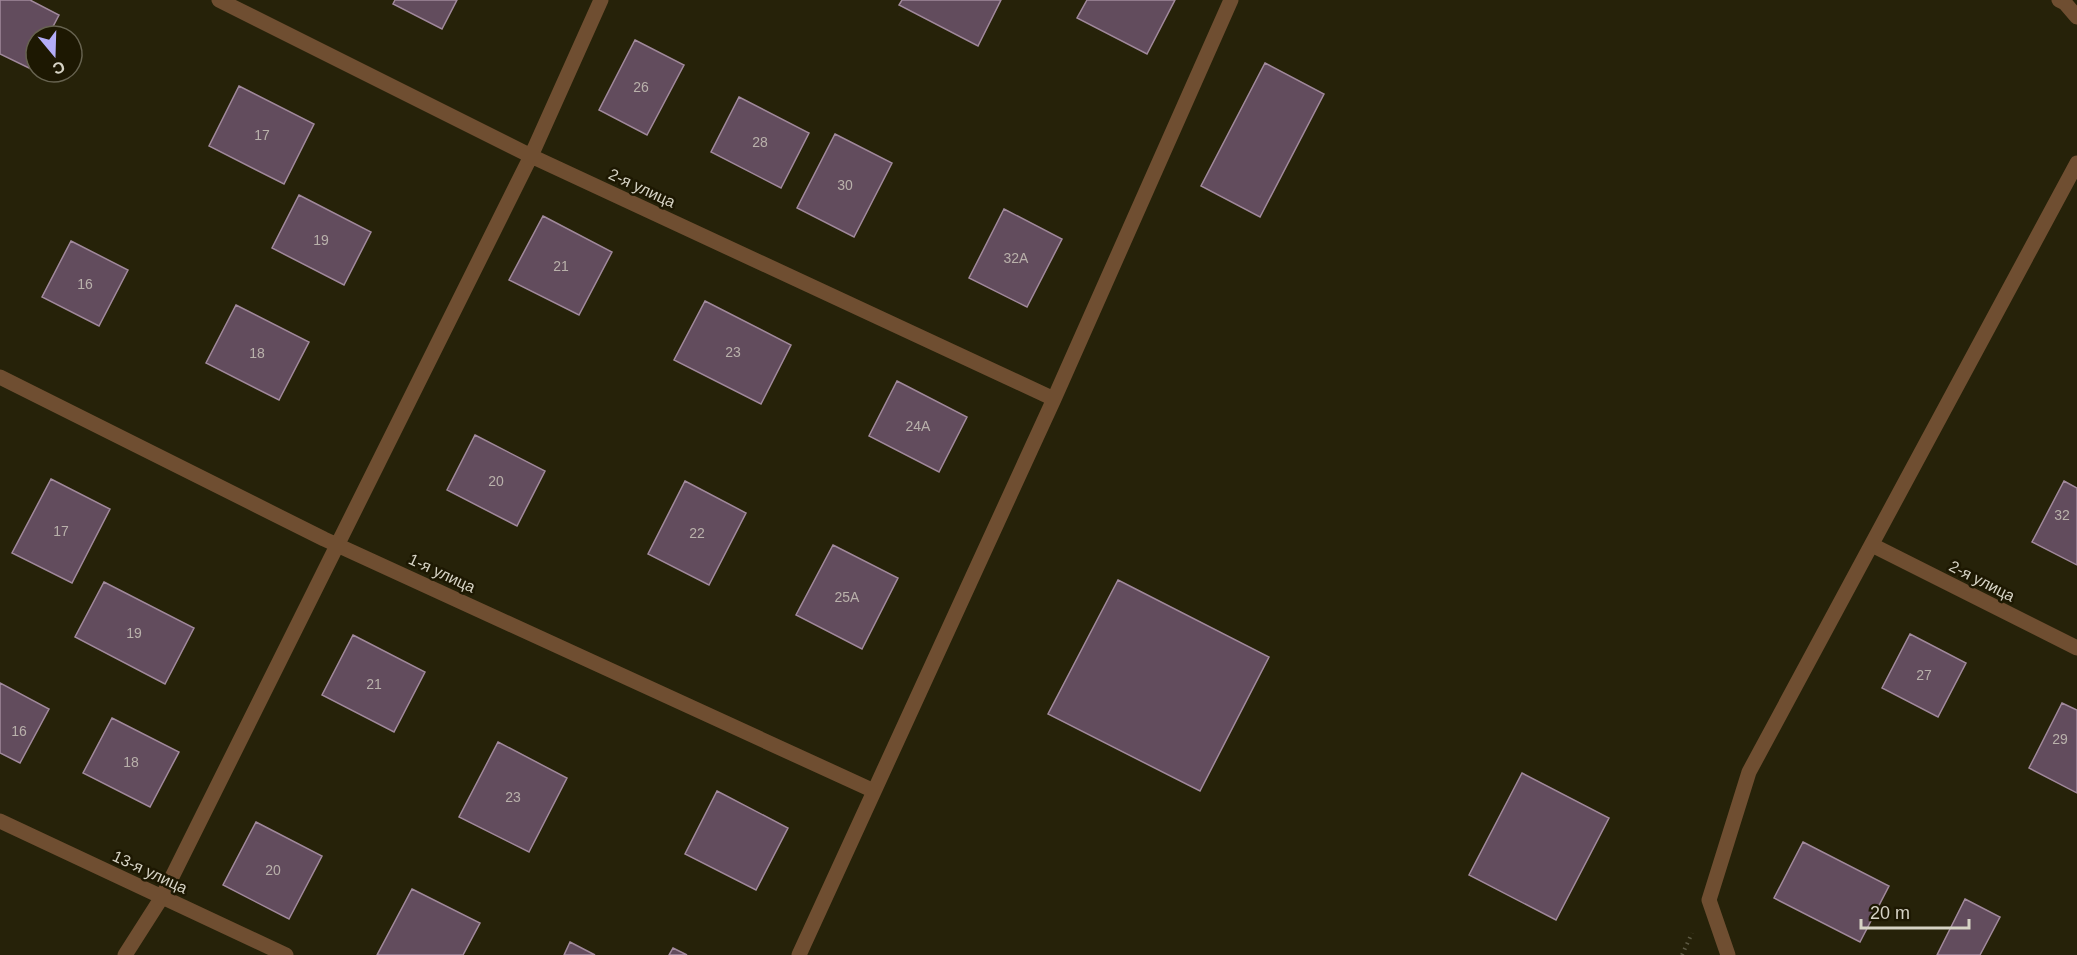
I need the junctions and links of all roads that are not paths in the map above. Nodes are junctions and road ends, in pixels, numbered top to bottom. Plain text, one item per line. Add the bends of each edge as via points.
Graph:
1 (219, 0) edge
2 (601, 0) edge
3 (1231, 0) edge
4 (2060, 0) edge
5 (2077, 17) edge
6 (531, 156) junction
7 (2076, 168) edge
8 (0, 377) edge
9 (1054, 399) junction
10 (338, 545) junction
11 (1872, 545) junction
12 (2077, 648) edge
13 (874, 791) junction
14 (0, 821) edge
15 (162, 897) junction
16 (125, 955) edge
17 (286, 955) edge
18 (799, 955) edge
19 (1728, 955) edge

1 - 6 street, 2-я улица
2 - 6 street
3 - 9 street
4 - 5 street
6 - 9 street, 2-я улица
6 - 10 street
7 - 11 street
8 - 10 street, 1-я улица
9 - 13 street
10 - 13 street, 1-я улица
10 - 15 street
11 - 12 street, 2-я улица
11 - 19 street via 1749,772 1709,900
13 - 18 street
14 - 15 street, 13-я улица
15 - 16 street
15 - 17 street, 13-я улица

